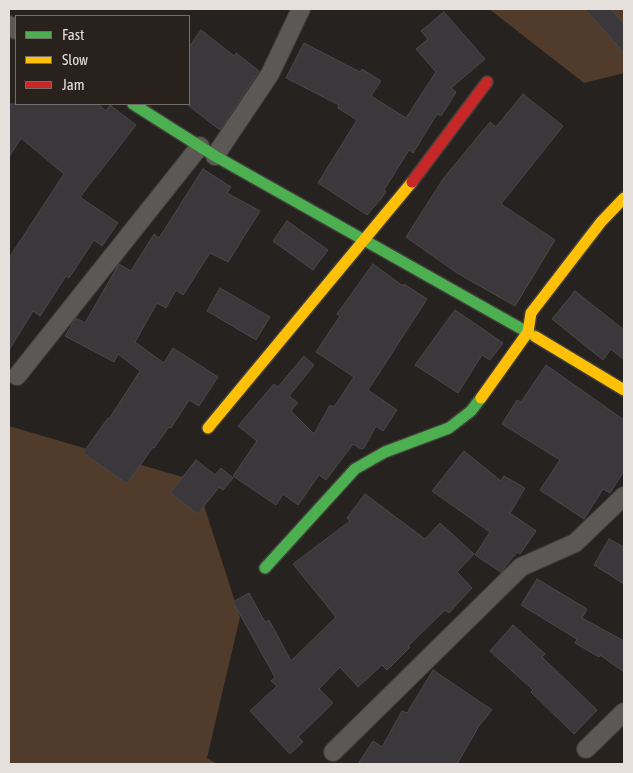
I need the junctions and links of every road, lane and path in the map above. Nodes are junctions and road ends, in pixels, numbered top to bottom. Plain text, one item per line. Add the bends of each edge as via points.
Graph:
1 (301, 9) edge
2 (487, 82) dead end
3 (135, 105) edge
4 (208, 151) junction
5 (624, 198) edge
6 (364, 239) junction
7 (528, 332) junction
8 (17, 376) dead end
9 (624, 390) edge
10 (208, 428) dead end
11 (624, 496) edge
12 (265, 568) dead end
13 (624, 712) edge
14 (586, 749) dead end
15 (333, 752) dead end

1 - 4 street via 270,74
2 - 6 street via 395,205
3 - 4 street
4 - 6 street
4 - 8 street
5 - 7 street via 600,222 531,313
6 - 7 street
6 - 10 street
7 - 9 street
7 - 12 street via 471,412 449,428 385,452 355,469
11 - 15 street via 574,543 521,567
13 - 14 street

